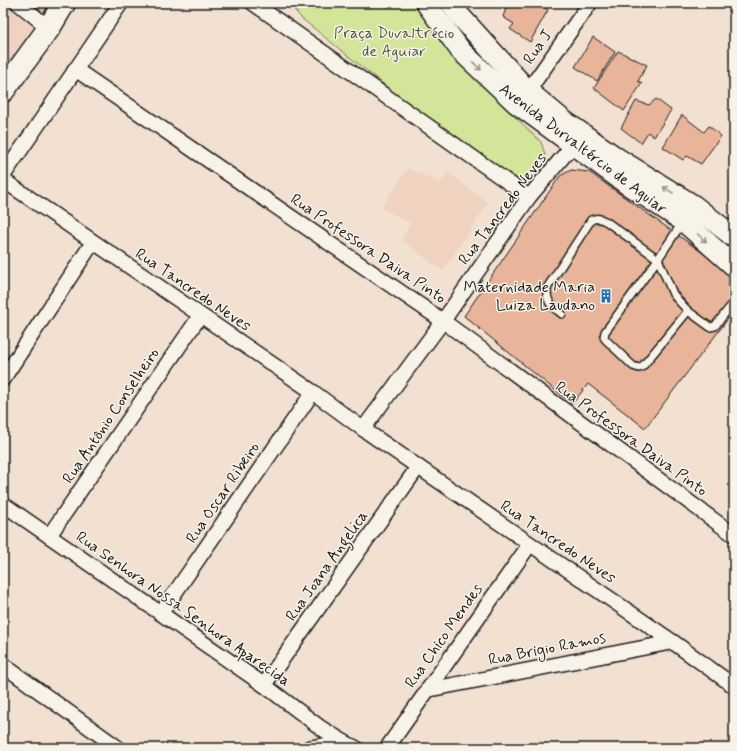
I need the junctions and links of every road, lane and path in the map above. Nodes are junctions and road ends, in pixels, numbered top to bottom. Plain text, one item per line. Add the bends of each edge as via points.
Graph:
1 (18, 3) edge
2 (64, 3) edge
3 (121, 3) edge
4 (253, 3) edge
5 (426, 3) edge
6 (451, 3) edge
7 (590, 3) edge
8 (49, 28) junction
9 (475, 33) junction
10 (461, 51) junction
11 (75, 69) junction
12 (3, 91) edge
13 (528, 91) junction
14 (573, 146) junction
15 (3, 176) edge
16 (3, 180) edge
17 (528, 197) junction
18 (688, 213) junction
19 (734, 237) edge
20 (93, 242) junction
21 (658, 259) junction
22 (734, 266) edge
23 (734, 302) edge
24 (688, 311) junction
25 (562, 314) dead end
26 (200, 316) junction
27 (443, 321) junction
28 (3, 378) edge
29 (313, 392) junction
30 (362, 428) junction
31 (418, 467) junction
32 (3, 504) edge
33 (734, 535) edge
34 (49, 536) junction
35 (530, 544) junction
36 (161, 613) junction
37 (673, 642) junction
38 (3, 665) edge
39 (264, 685) junction
40 (734, 686) edge
41 (427, 690) junction
42 (350, 745) edge
43 (118, 748) edge
44 (309, 748) edge
45 (386, 748) edge

1 - 8 street
2 - 8 main road
3 - 11 street
4 - 17 street
5 - 10 street, Avenida Durvaltércio de Aguiar
6 - 9 street, Avenida Durvaltércio de Aguiar
7 - 13 street, Rua J
8 - 12 main road
9 - 10 street
9 - 13 street, Avenida Durvaltércio de Aguiar
10 -> 14 street, Avenida Durvaltércio de Aguiar via 516,103
11 - 15 street
11 - 27 street, Rua Professora Daiva Pinto
18 -> 13 street, Avenida Durvaltércio de Aguiar via 564,121
14 - 17 street, Rua Tancredo Neves
14 - 18 street, Avenida Durvaltércio de Aguiar via 628,185
16 - 20 street, Rua Tancredo Neves
17 - 27 street, Rua Tancredo Neves
18 - 19 street, Avenida Durvaltércio de Aguiar
18 - 21 lane
18 -> 22 street, Avenida Durvaltércio de Aguiar
20 - 26 street, Rua Tancredo Neves
20 - 28 street
21 - 24 lane via 673,294
21 - 24 lane via 605,332 604,337 633,366 639,368
21 - 25 lane via 607,222 600,218 591,220 547,288 548,300
23 - 24 lane via 712,327
26 - 29 street, Rua Tancredo Neves
26 - 34 street, Rua Antônio Conselheiro
27 - 30 street, Rua Tancredo Neves
27 - 33 street, Rua Professora Daiva Pinto
29 - 30 street, Rua Tancredo Neves
29 - 36 street, Rua Oscar Ribeiro
30 - 31 street, Rua Tancredo Neves
31 - 35 street, Rua Tancredo Neves
31 - 39 street, Rua Joana Angelica
32 - 34 street, Rua Senhora Nossa Senhora Aparecida
34 - 36 street, Rua Senhora Nossa Senhora Aparecida
35 - 37 street, Rua Tancredo Neves
35 - 41 street, Rua Chico Mendes
36 - 39 street, Rua Senhora Nossa Senhora Aparecida
37 - 40 street, Rua Tancredo Neves
37 - 41 street, Rua Brigio Ramos
38 - 43 street
39 - 42 street, Rua Senhora Nossa Senhora Aparecida via 321,728
41 - 45 street, Rua Chico Mendes
42 - 44 street

